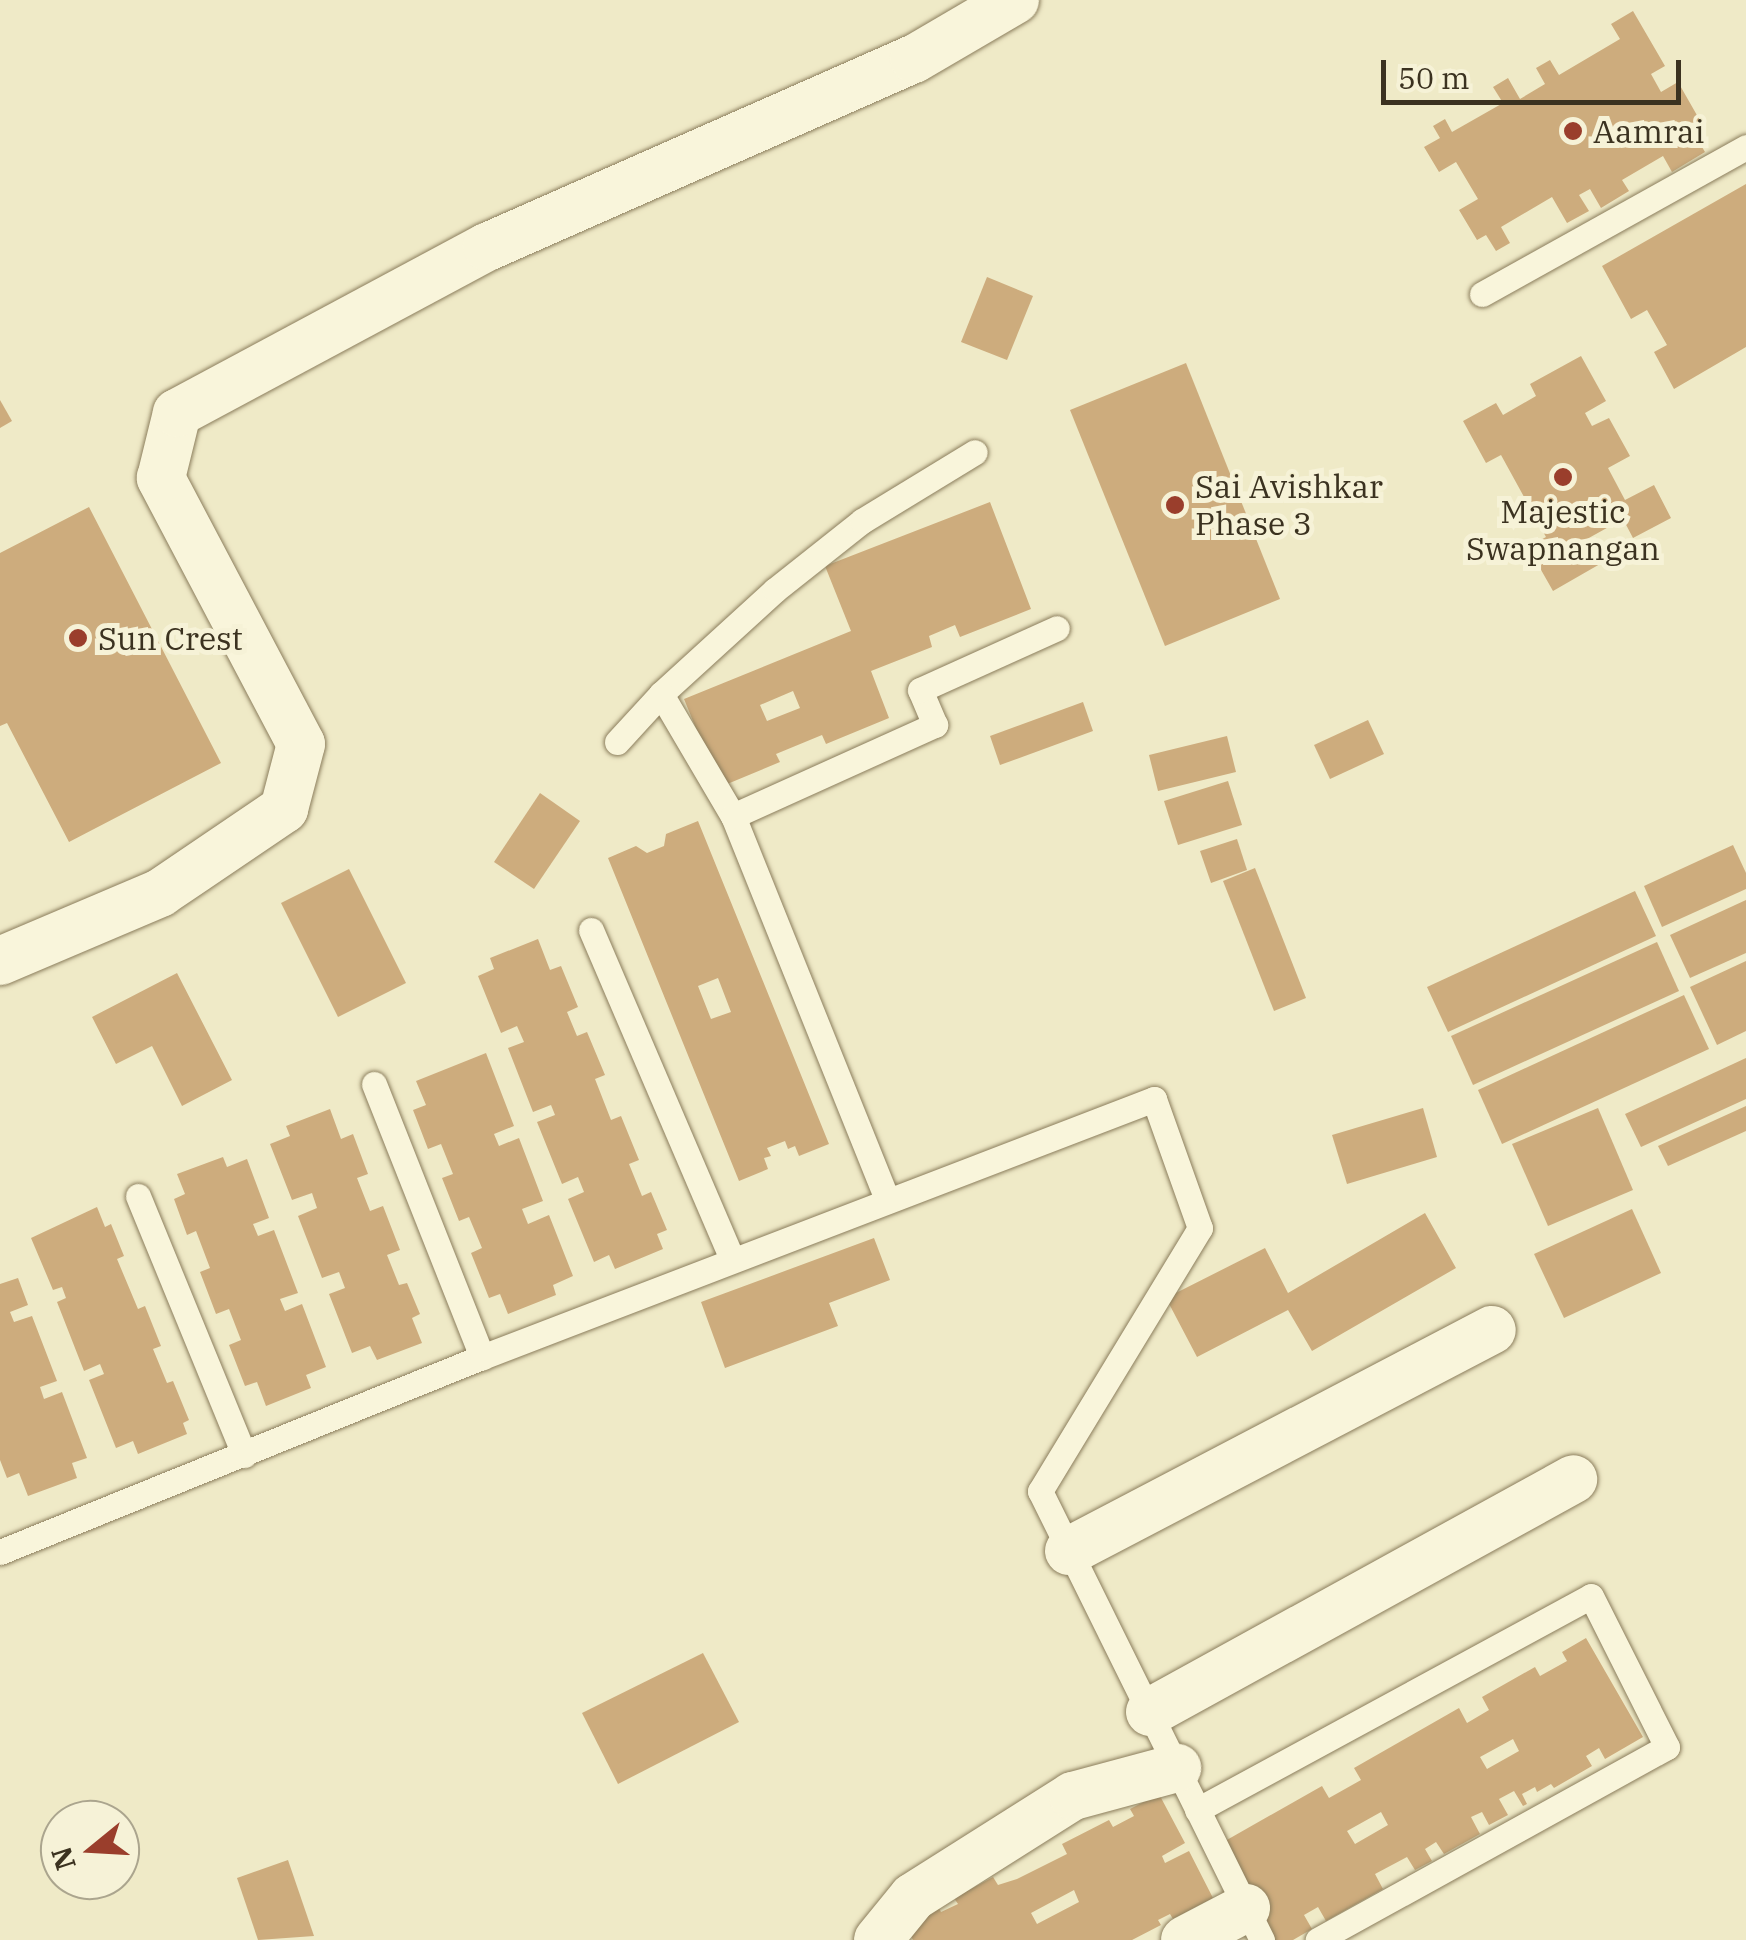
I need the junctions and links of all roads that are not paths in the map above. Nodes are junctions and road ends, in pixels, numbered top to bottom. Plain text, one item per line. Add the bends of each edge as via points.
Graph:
1 (1015, 0) edge
2 (1746, 147) edge
3 (1482, 294) dead end
4 (975, 452) dead end
5 (1057, 628) dead end
6 (661, 694) junction
7 (617, 742) dead end
8 (733, 816) junction
9 (591, 930) dead end
10 (0, 961) edge
11 (374, 1084) dead end
12 (138, 1196) dead end
13 (887, 1198) junction
14 (732, 1259) junction
15 (1492, 1330) dead end
16 (482, 1357) junction
17 (244, 1455) junction
18 (1573, 1479) dead end
19 (1069, 1551) junction
20 (0, 1552) edge
21 (1150, 1712) junction
22 (1187, 1789) junction
23 (1254, 1924) edge
24 (878, 1940) edge
25 (1185, 1940) edge
26 (1318, 1940) edge

1 - 10 street via 914,59 487,246 177,413 160,478 301,744 284,808 160,893
2 - 3 lane
4 - 6 lane via 862,521 774,590
5 - 8 lane via 920,690 936,726
6 - 7 lane
6 - 8 lane
8 - 13 lane
9 - 14 lane
11 - 16 lane
12 - 17 lane
13 - 14 lane
13 - 19 lane via 1154,1099 1200,1228 1040,1491
14 - 16 lane
15 - 19 street
16 - 17 lane
17 - 20 lane
18 - 21 street
19 - 21 lane
21 - 22 lane
22 - 23 lane
22 - 24 street via 1073,1796 913,1898
22 - 26 lane via 1591,1596 1667,1747
23 - 25 street

